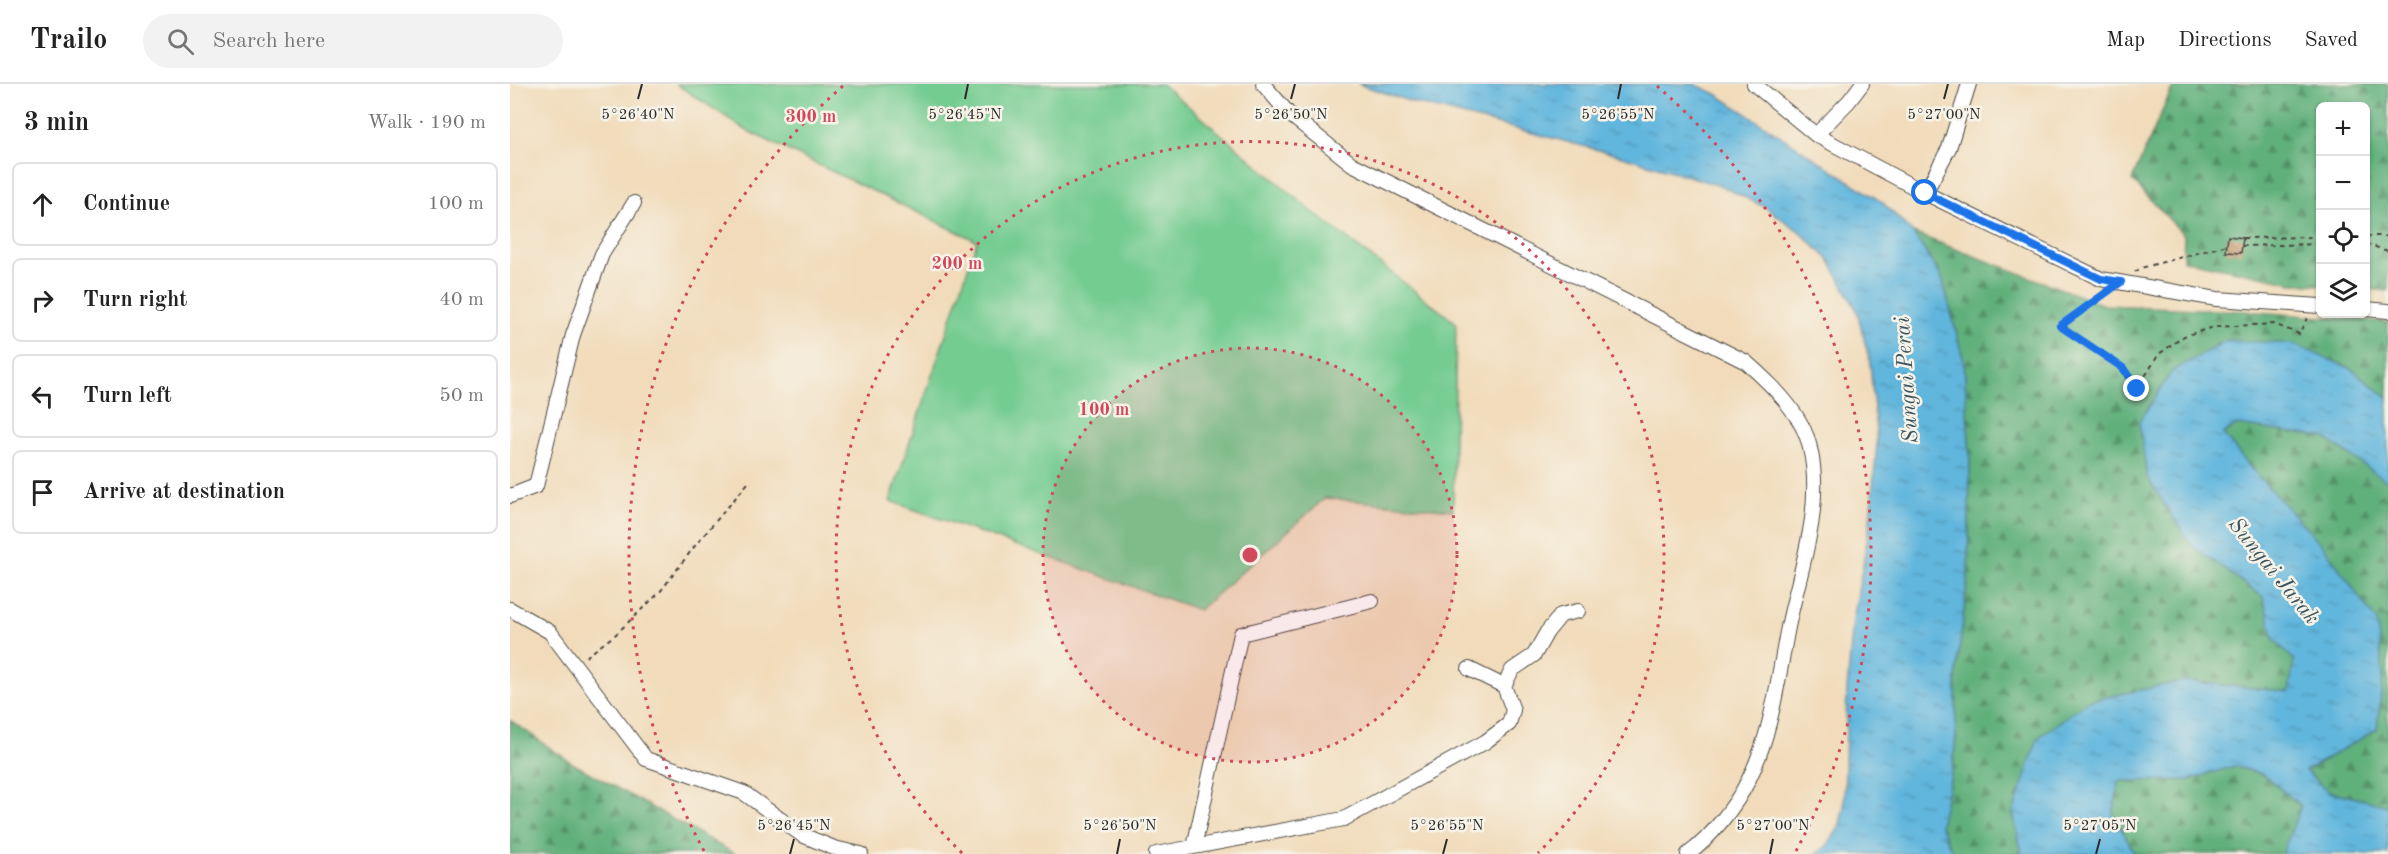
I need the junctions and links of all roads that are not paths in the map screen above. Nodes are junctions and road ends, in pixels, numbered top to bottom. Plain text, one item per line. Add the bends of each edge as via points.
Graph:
1 (1263, 84) edge
2 (1754, 84) edge
3 (1862, 84) edge
4 (1969, 84) edge
5 (1816, 135) junction
6 (1925, 193) junction
7 (634, 203) dead end
8 (2316, 306) edge
9 (2370, 309) edge
10 (2388, 311) edge
11 (510, 496) edge
12 (1372, 601) dead end
13 (510, 610) edge
14 (1578, 612) dead end
15 (1470, 669) dead end
16 (1504, 686) junction
17 (1194, 847) junction
18 (822, 849) edge
19 (861, 854) edge
20 (1156, 854) edge
21 (1688, 854) edge

1 - 21 street via 1288,113 1352,164 1746,362 1794,412 1810,447 1815,495 1766,738 1748,782 1721,821
2 - 5 street
3 - 5 street
4 - 6 street via 1949,148
5 - 6 street
6 - 8 street via 2101,279 2217,299
7 - 11 street via 602,254 573,335 536,486
9 - 10 street
12 - 17 street via 1241,634
13 - 18 street via 550,632 646,759 744,794
14 - 16 street via 1561,615 1534,655 1512,670
15 - 16 street
16 - 17 street via 1513,710 1509,724 1485,742 1344,819
17 - 20 street
18 - 19 street

